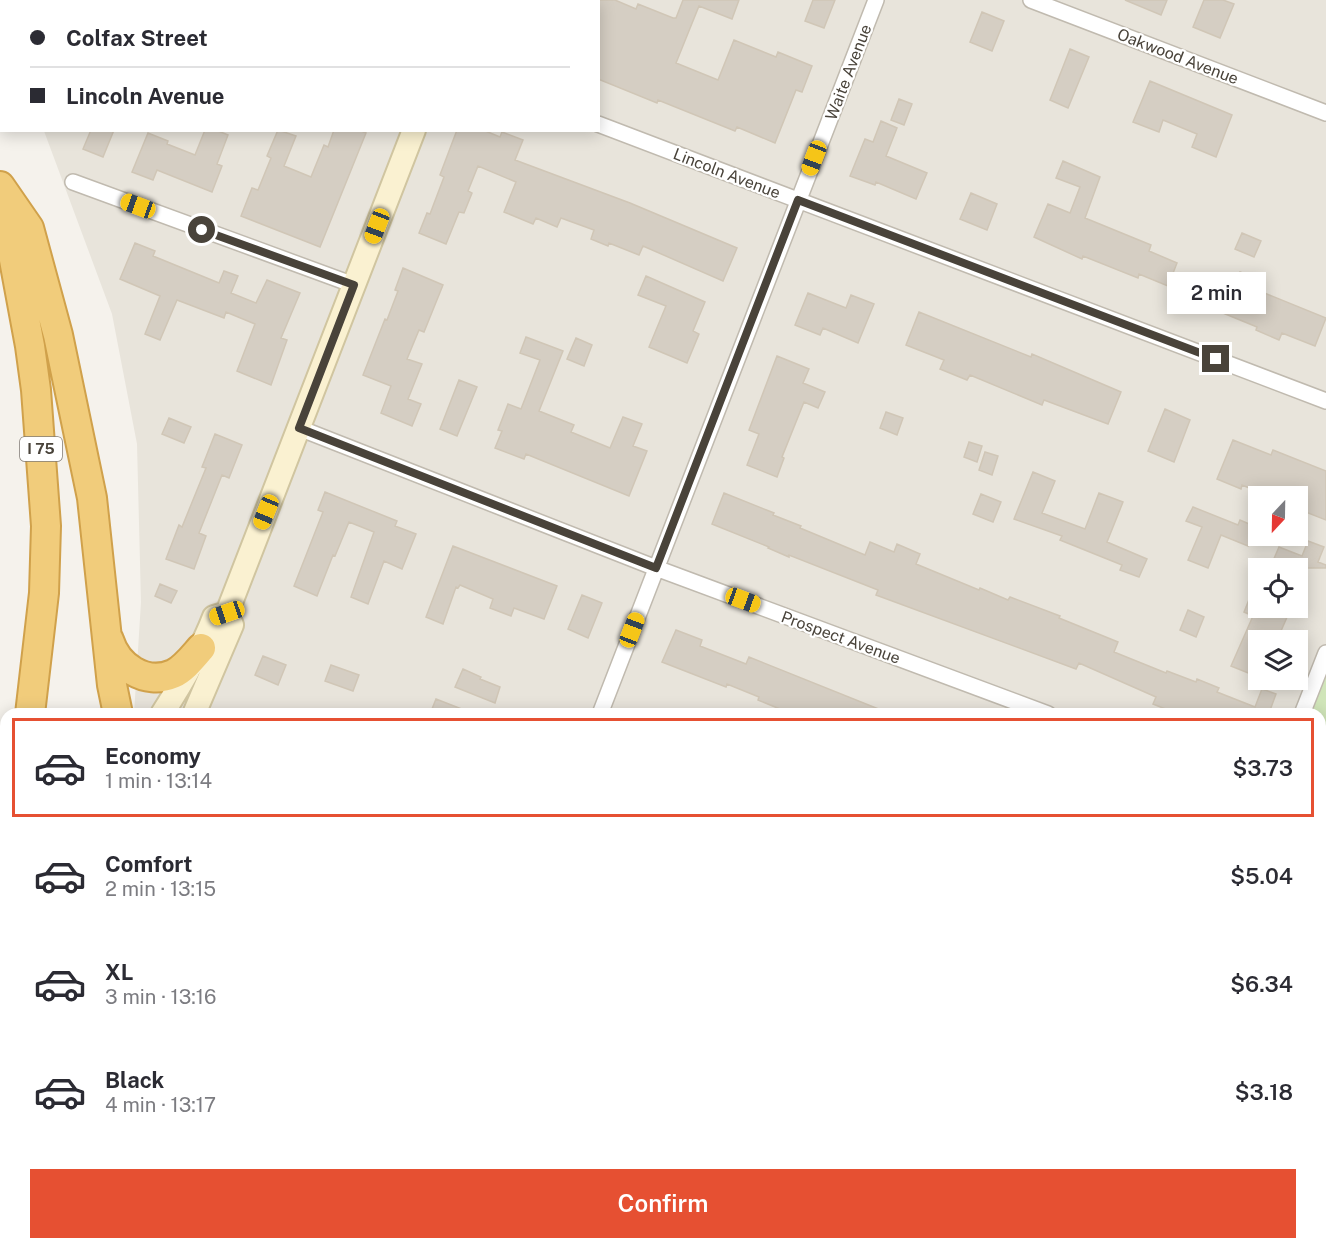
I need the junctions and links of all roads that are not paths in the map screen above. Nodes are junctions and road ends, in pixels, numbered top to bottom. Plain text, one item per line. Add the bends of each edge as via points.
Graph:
1 (876, 0) edge
2 (1031, 0) edge
3 (1326, 113) edge
4 (600, 125) edge
5 (413, 132) edge
6 (73, 182) dead end
7 (0, 185) edge
8 (798, 200) junction
9 (354, 285) junction
10 (1326, 401) edge
11 (299, 428) junction
12 (656, 568) junction
13 (227, 613) junction
14 (106, 632) junction
15 (201, 648) junction
16 (1326, 653) edge
17 (31, 708) edge
18 (116, 708) edge
19 (166, 708) edge
20 (196, 708) edge
21 (602, 708) edge
22 (1032, 708) edge
23 (1304, 708) edge

1 - 8 street, Waite Avenue
2 - 3 street, Oakwood Avenue
4 - 8 street, Lincoln Avenue
5 - 9 street
6 - 9 street
7 - 14 highway via 29,228 58,335 92,498
7 - 17 highway, I 75 via 33,368 46,526 44,593
8 - 10 street, Lincoln Avenue
8 - 12 street, Waite Avenue
9 - 11 street
11 - 12 street, Prospect Avenue
11 - 13 street
12 - 21 street, Waite Avenue
12 - 22 street, Prospect Avenue
13 - 15 street via 214,617
13 - 20 street via 231,625
14 - 15 highway via 121,662 148,676 174,673
14 - 18 highway
15 - 19 street
16 - 23 street

